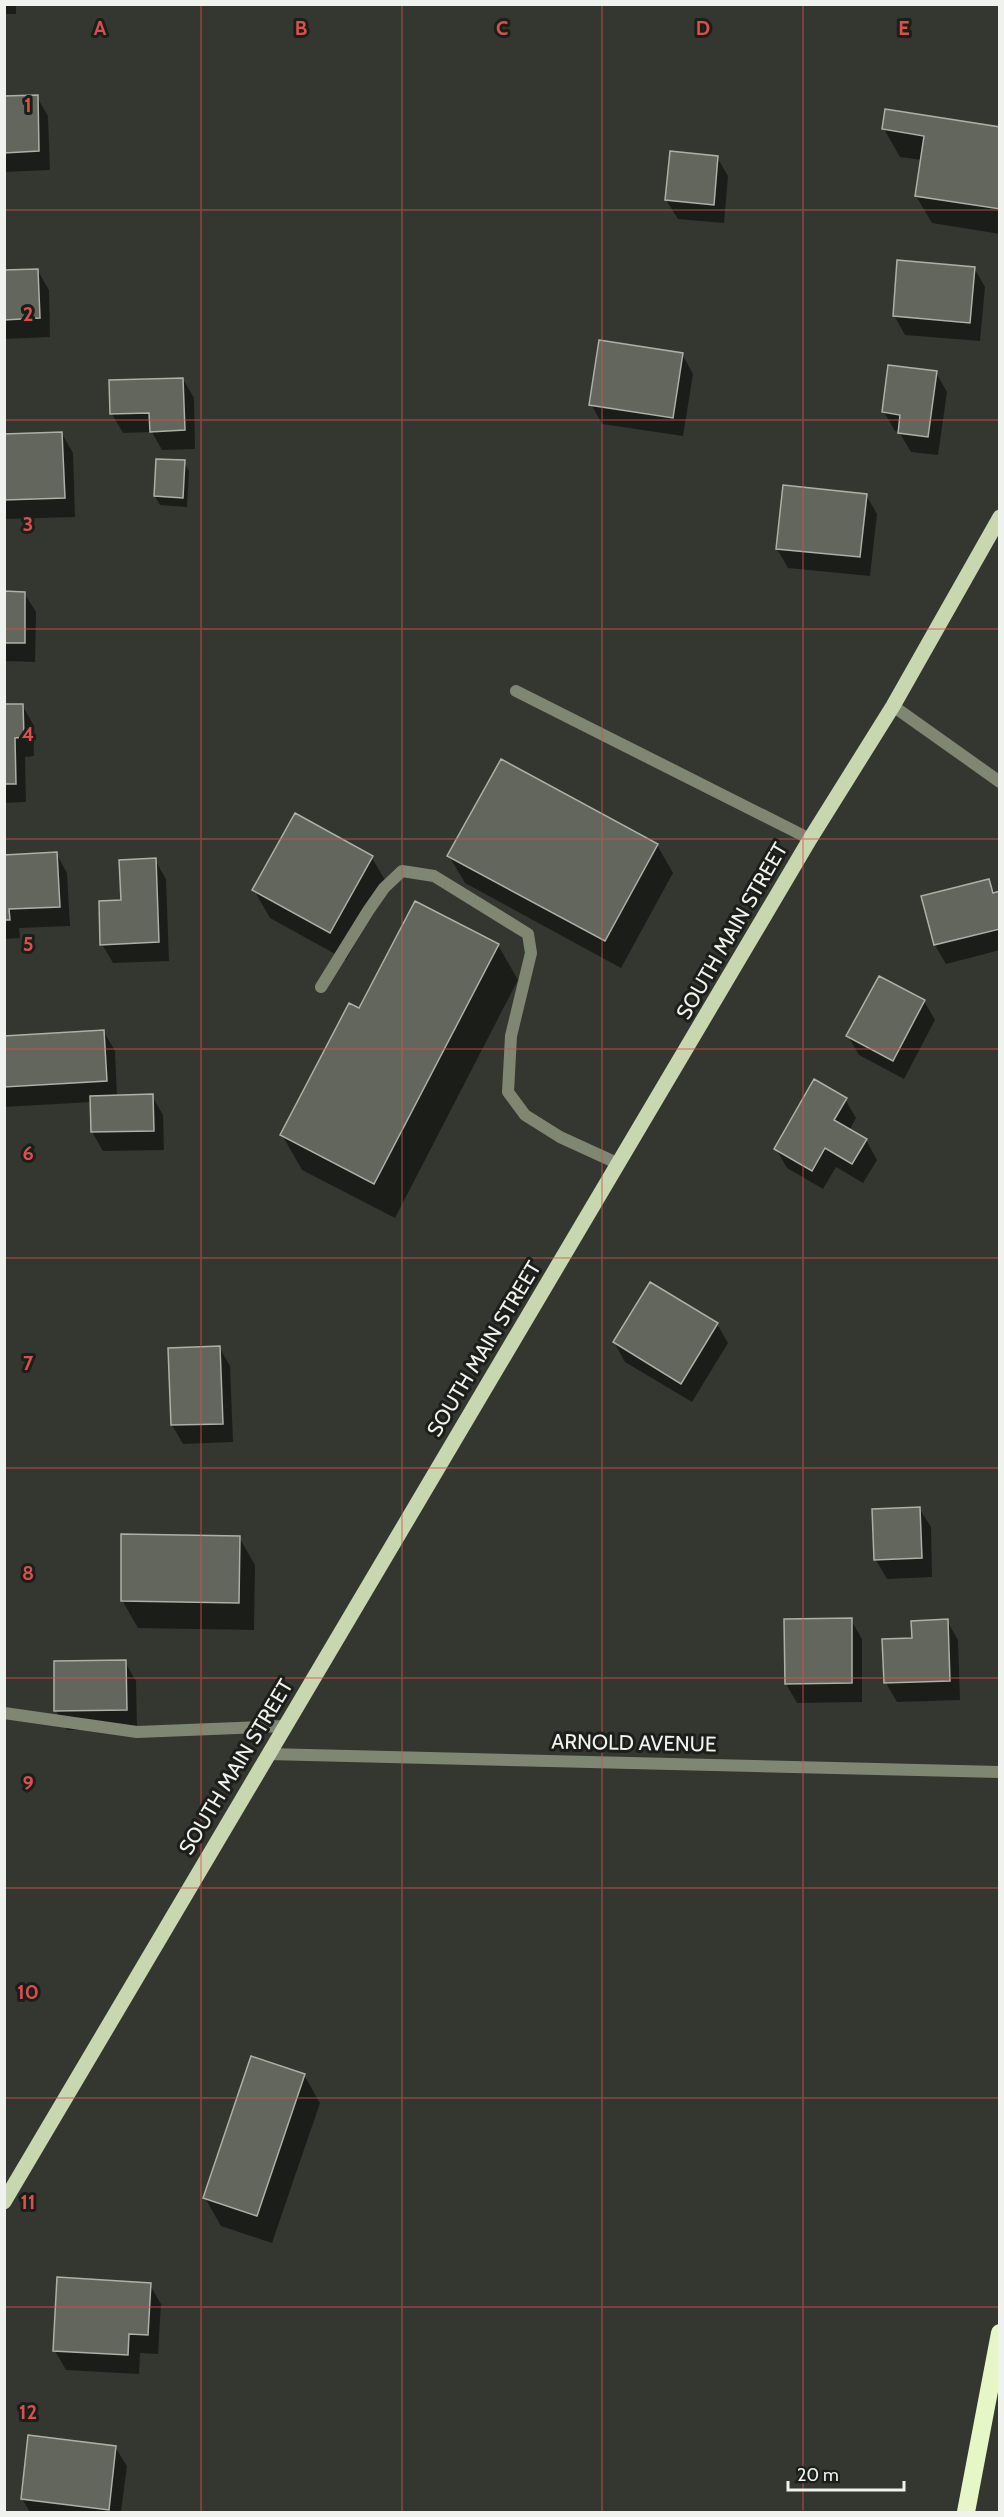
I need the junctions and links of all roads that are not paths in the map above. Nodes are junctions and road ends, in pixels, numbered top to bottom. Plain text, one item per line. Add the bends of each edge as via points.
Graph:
1 (999, 517) edge
2 (516, 692) dead end
3 (893, 706) junction
4 (999, 782) edge
5 (810, 839) junction
6 (321, 987) dead end
7 (619, 1164) junction
8 (4, 1713) edge
9 (284, 1726) junction
10 (268, 1754) junction
11 (999, 1772) edge
12 (6, 2196) edge
13 (999, 2333) edge
14 (966, 2512) edge

1 - 3 main road, SOUTH MAIN STREET
2 - 5 street
3 - 4 street
3 - 5 main road, SOUTH MAIN STREET
5 - 7 main road, SOUTH MAIN STREET
6 - 7 street via 384,888 402,871 434,876 528,934 531,953 511,1036 508,1092 525,1115 560,1137
7 - 9 main road, SOUTH MAIN STREET
8 - 9 street via 137,1732
9 - 10 main road, SOUTH MAIN STREET
10 - 11 street, ARNOLD AVENUE
10 - 12 main road, SOUTH MAIN STREET
13 - 14 highway

